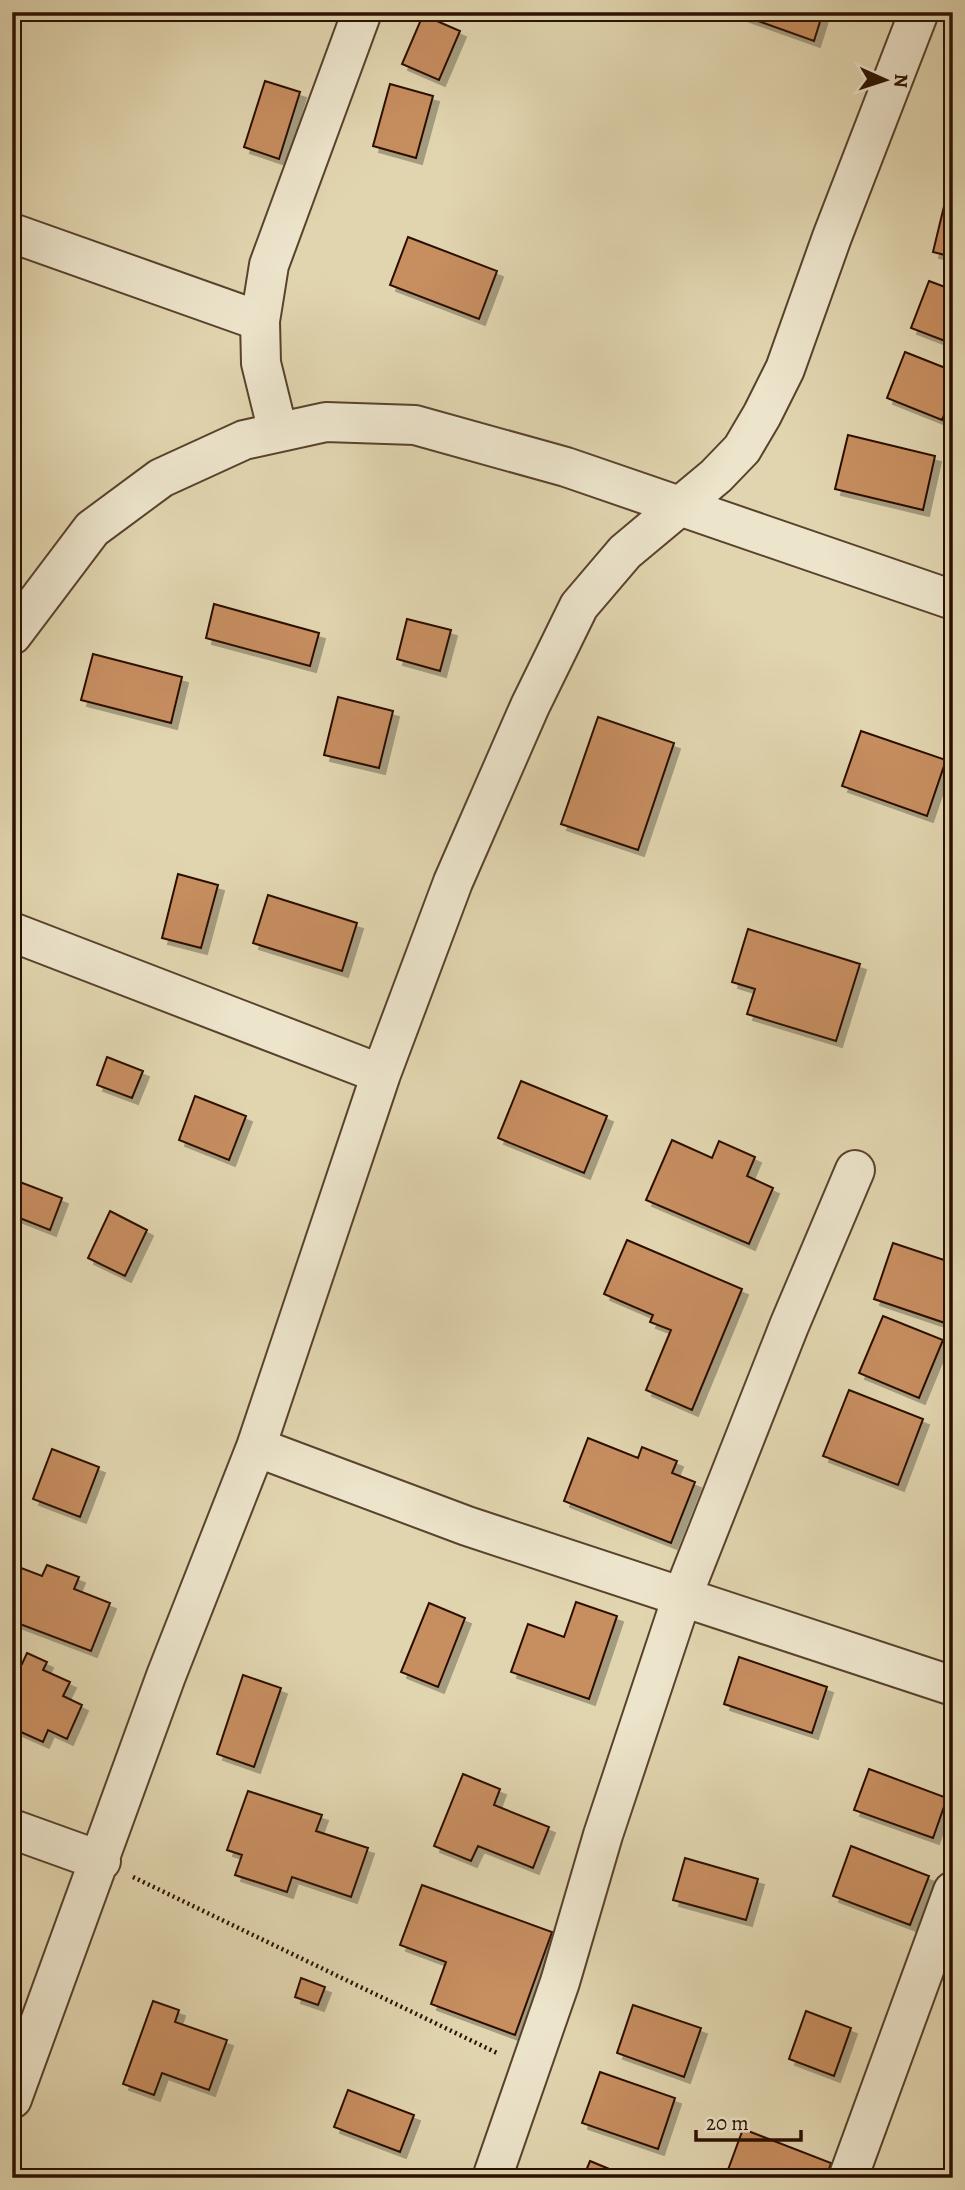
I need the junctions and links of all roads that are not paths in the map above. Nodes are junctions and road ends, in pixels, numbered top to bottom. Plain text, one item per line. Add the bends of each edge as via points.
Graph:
1 (362, 12) edge
2 (919, 12) edge
3 (12, 233) edge
4 (260, 321) junction
5 (278, 432) junction
6 (679, 507) junction
7 (953, 600) edge
8 (12, 635) edge
9 (12, 932) edge
10 (381, 1074) junction
11 (855, 1170) dead end
12 (256, 1447) junction
13 (682, 1597) junction
14 (953, 1685) edge
15 (12, 1829) edge
16 (101, 1861) junction
17 (953, 1891) edge
18 (12, 2099) edge
19 (492, 2178) edge
20 (848, 2178) edge

1 - 4 street via 269,265
2 - 6 street via 785,369 742,449
3 - 4 street
4 - 5 street via 261,363
5 - 6 street via 326,422 415,425 566,467
5 - 8 street via 244,440 161,478 92,529
6 - 7 street
6 - 10 street via 625,552 579,606 453,882
9 - 10 street
10 - 12 street
11 - 13 street
12 - 13 street via 467,1527
12 - 16 street via 166,1676
13 - 14 street
13 - 19 street
15 - 16 street
16 - 18 street
17 - 20 street

